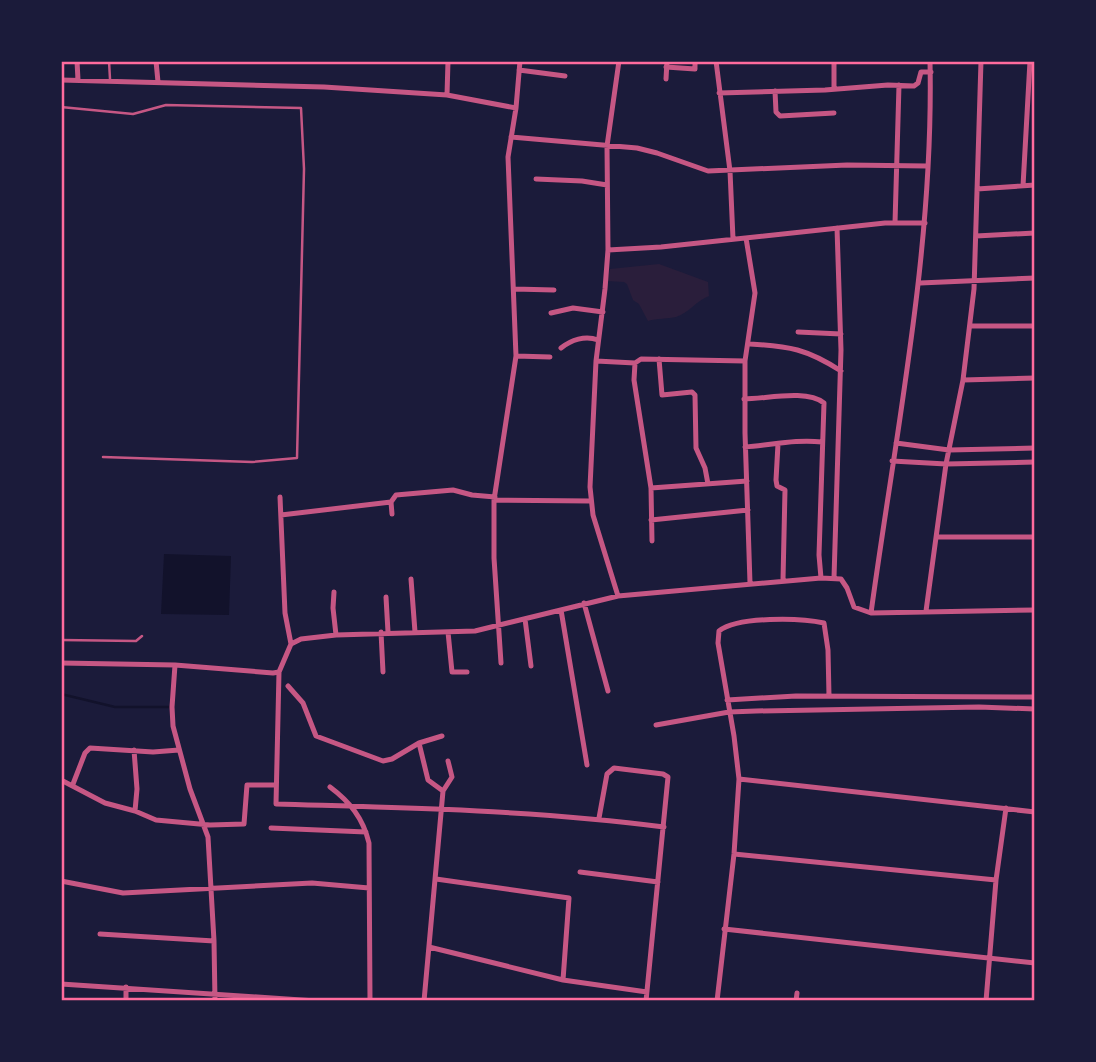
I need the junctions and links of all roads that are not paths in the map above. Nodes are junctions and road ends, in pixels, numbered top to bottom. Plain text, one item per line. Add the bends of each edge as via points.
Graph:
1 (76, 61) edge
2 (110, 61) edge
3 (156, 61) edge
4 (448, 61) edge
5 (520, 61) edge
6 (619, 61) edge
7 (716, 61) edge
8 (834, 61) edge
9 (930, 61) edge
10 (981, 61) edge
11 (1030, 61) edge
12 (695, 62) edge
13 (667, 64) edge
14 (695, 69) junction
15 (519, 70) junction
16 (931, 72) junction
17 (565, 76) dead end
18 (695, 77) dead end
19 (61, 79) edge
20 (666, 79) dead end
21 (78, 80) junction
22 (110, 81) junction
23 (158, 82) junction
24 (899, 85) junction
25 (834, 89) junction
26 (775, 92) junction
27 (719, 93) junction
28 (447, 96) junction
29 (61, 107) edge
30 (516, 108) junction
31 (834, 113) dead end
32 (510, 137) junction
33 (607, 146) junction
34 (896, 165) junction
35 (927, 166) junction
36 (730, 172) junction
37 (536, 179) dead end
38 (607, 185) junction
39 (1023, 186) junction
40 (1035, 186) edge
41 (977, 189) junction
42 (895, 223) junction
43 (925, 223) junction
44 (837, 228) junction
45 (1035, 233) edge
46 (976, 236) junction
47 (746, 238) junction
48 (733, 239) junction
49 (608, 250) junction
50 (1035, 278) edge
51 (974, 280) junction
52 (920, 283) junction
53 (514, 289) junction
54 (554, 290) dead end
55 (603, 312) junction
56 (551, 313) dead end
57 (970, 326) junction
58 (1035, 326) edge
59 (798, 332) dead end
60 (841, 334) junction
61 (598, 340) junction
62 (750, 344) dead end
63 (561, 348) dead end
64 (516, 356) junction
65 (550, 357) dead end
66 (660, 359) junction
67 (596, 360) junction
68 (745, 360) junction
69 (635, 363) junction
70 (841, 371) junction
71 (1035, 378) edge
72 (962, 380) junction
73 (744, 399) junction
74 (822, 442) junction
75 (896, 443) junction
76 (778, 444) junction
77 (745, 447) junction
78 (1035, 448) edge
79 (949, 450) junction
80 (103, 457) dead end
81 (892, 461) junction
82 (1035, 462) edge
83 (946, 464) junction
84 (747, 481) junction
85 (708, 484) junction
86 (651, 488) junction
87 (280, 497) dead end
88 (495, 499) junction
89 (590, 501) junction
90 (391, 502) junction
91 (748, 510) junction
92 (393, 514) dead end
93 (281, 515) junction
94 (651, 520) junction
95 (937, 537) junction
96 (1035, 537) edge
97 (652, 541) dead end
98 (821, 578) junction
99 (837, 578) junction
100 (411, 579) dead end
101 (783, 580) junction
102 (750, 583) junction
103 (334, 593) dead end
104 (618, 596) junction
105 (386, 597) dead end
106 (584, 603) junction
107 (561, 610) junction
108 (1035, 610) edge
109 (926, 611) junction
110 (870, 613) junction
111 (525, 619) junction
112 (499, 626) junction
113 (385, 632) junction
114 (415, 632) junction
115 (448, 632) junction
116 (336, 635) junction
117 (142, 636) dead end
118 (61, 640) edge
119 (291, 644) junction
120 (61, 663) edge
121 (501, 663) dead end
122 (175, 665) junction
123 (531, 666) dead end
124 (279, 672) junction
125 (383, 672) dead end
126 (467, 672) dead end
127 (288, 686) dead end
128 (608, 691) dead end
129 (829, 696) junction
130 (844, 696) junction
131 (1035, 697) edge
132 (727, 700) junction
133 (845, 709) junction
134 (1035, 709) edge
135 (729, 712) junction
136 (656, 725) dead end
137 (442, 736) dead end
138 (419, 743) junction
139 (134, 750) junction
140 (179, 750) junction
141 (448, 761) dead end
142 (587, 765) dead end
143 (739, 779) junction
144 (61, 780) edge
145 (73, 784) junction
146 (275, 785) junction
147 (330, 787) dead end
148 (443, 791) junction
149 (353, 807) junction
150 (1006, 808) junction
151 (441, 810) junction
152 (135, 811) junction
153 (1035, 812) edge
154 (599, 818) junction
155 (204, 824) junction
156 (664, 827) junction
157 (271, 828) dead end
158 (366, 832) junction
159 (734, 854) junction
160 (580, 872) dead end
161 (436, 879) junction
162 (996, 880) junction
163 (61, 881) edge
164 (658, 882) junction
165 (369, 888) junction
166 (210, 889) junction
167 (724, 929) junction
168 (100, 934) dead end
169 (214, 941) junction
170 (429, 947) junction
171 (989, 959) junction
172 (1035, 963) edge
173 (563, 980) junction
174 (61, 984) edge
175 (126, 987) junction
176 (647, 992) junction
177 (216, 993) junction
178 (797, 993) dead end
179 (126, 1001) edge
180 (215, 1001) edge
181 (316, 1001) edge
182 (370, 1001) edge
183 (424, 1001) edge
184 (646, 1001) edge
185 (717, 1001) edge
186 (796, 1001) edge
187 (986, 1001) edge

1 - 21 street
2 - 22 lane
3 - 23 street
4 - 28 street
5 - 15 street
6 - 33 street
7 - 27 street
8 - 25 street
9 - 16 street
10 - 41 street
11 - 39 street
12 - 14 street
13 - 14 street
13 - 20 street
14 - 18 street
15 - 17 street
15 - 30 street
16 - 24 street via 921,72 916,86
16 - 35 street
19 - 21 street
21 - 22 street
22 - 23 street
23 - 28 street
24 - 25 street
24 - 34 street
25 - 26 street
26 - 27 street
26 - 31 street via 780,116
27 - 36 street
28 - 30 street
29 - 80 lane via 133,114 166,105 301,108 304,169 297,458 252,462
30 - 32 street
32 - 33 street
32 - 53 street
33 - 36 street via 657,153 706,171
33 - 38 street
34 - 35 street
34 - 36 street
34 - 42 street
35 - 43 street
36 - 48 street
37 - 38 street
38 - 49 street
39 - 40 street
39 - 41 street
41 - 46 street
42 - 43 street
42 - 44 street
43 - 52 street
44 - 47 street
44 - 60 street
45 - 46 street
46 - 51 street
47 - 48 street
47 - 68 street via 755,293
48 - 49 street
49 - 55 street
50 - 51 street
51 - 52 street
51 - 57 street
52 - 75 street
53 - 54 street
53 - 64 street
55 - 56 street via 580,308
55 - 61 street
57 - 58 street
57 - 72 street
59 - 60 street
60 - 70 street
61 - 63 street via 585,337
61 - 67 street
62 - 70 street via 790,347
64 - 65 street
64 - 88 street
66 - 68 street
66 - 69 street
66 - 85 street via 662,395 695,395 696,448
67 - 69 street
67 - 89 street
68 - 73 street
69 - 86 street
70 - 99 street
71 - 72 street
72 - 79 street
73 - 74 street via 819,399 825,405
73 - 77 street
74 - 76 street
74 - 98 street
75 - 79 street
75 - 81 street
76 - 77 street
76 - 101 street via 776,480 777,486 785,489 786,499
77 - 84 street
78 - 79 street
79 - 83 street
81 - 83 street
81 - 110 street
82 - 83 street
83 - 95 street
84 - 85 street
84 - 91 street
85 - 86 street
86 - 94 street
87 - 93 street
88 - 89 street
88 - 90 street via 453,490 396,495
88 - 112 street
89 - 104 street
90 - 92 street
90 - 93 street
91 - 94 street
91 - 102 street
93 - 119 street via 285,614
94 - 97 street
95 - 96 street
95 - 109 street
98 - 99 street
98 - 101 street
99 - 110 street via 847,588 854,607
100 - 114 street
101 - 102 street
102 - 104 street
103 - 116 street
104 - 106 street
105 - 113 street
106 - 107 street
106 - 128 street
107 - 111 street
107 - 142 street
108 - 109 street
109 - 110 street
111 - 112 street
111 - 123 street
112 - 115 street
112 - 121 street
113 - 114 street
113 - 116 street
113 - 125 street
114 - 115 street
115 - 126 street via 452,672
116 - 119 street
117 - 118 lane via 136,641
119 - 124 street
120 - 122 street
122 - 124 street
122 - 140 street via 172,707
124 - 146 street
127 - 138 street via 303,703 316,736 383,761
129 - 130 street
129 - 132 street
129 - 132 street via 825,624 767,620 719,631
130 - 131 street
130 - 133 street
132 - 135 street
133 - 134 street
133 - 135 street
135 - 136 street
135 - 143 street
137 - 138 street
138 - 148 street via 429,780
139 - 140 street
139 - 145 street via 87,750
139 - 152 street
140 - 155 street
141 - 148 street via 452,777
143 - 150 street
143 - 159 street
144 - 145 street
145 - 152 street via 105,803
146 - 149 street via 276,804
146 - 155 street via 247,785 243,824
147 - 149 street
148 - 151 street
149 - 151 street
149 - 158 street
150 - 153 street
150 - 162 street
151 - 154 street
151 - 161 street
152 - 155 street via 156,820
154 - 156 street
154 - 156 street via 610,770 663,774 669,780
155 - 166 street
156 - 164 street
157 - 158 street
158 - 165 street
159 - 162 street
159 - 167 street
160 - 164 street
161 - 170 street
161 - 173 street via 568,898
162 - 171 street
163 - 166 street via 123,893
164 - 176 street
165 - 166 street via 312,883
165 - 182 street
166 - 169 street
167 - 171 street
167 - 185 street
168 - 169 street
169 - 177 street
170 - 173 street
170 - 183 street
171 - 172 street
171 - 187 street
173 - 176 street
174 - 175 street
175 - 177 street
175 - 179 street
176 - 184 street
177 - 180 street
177 - 181 street
178 - 186 street

